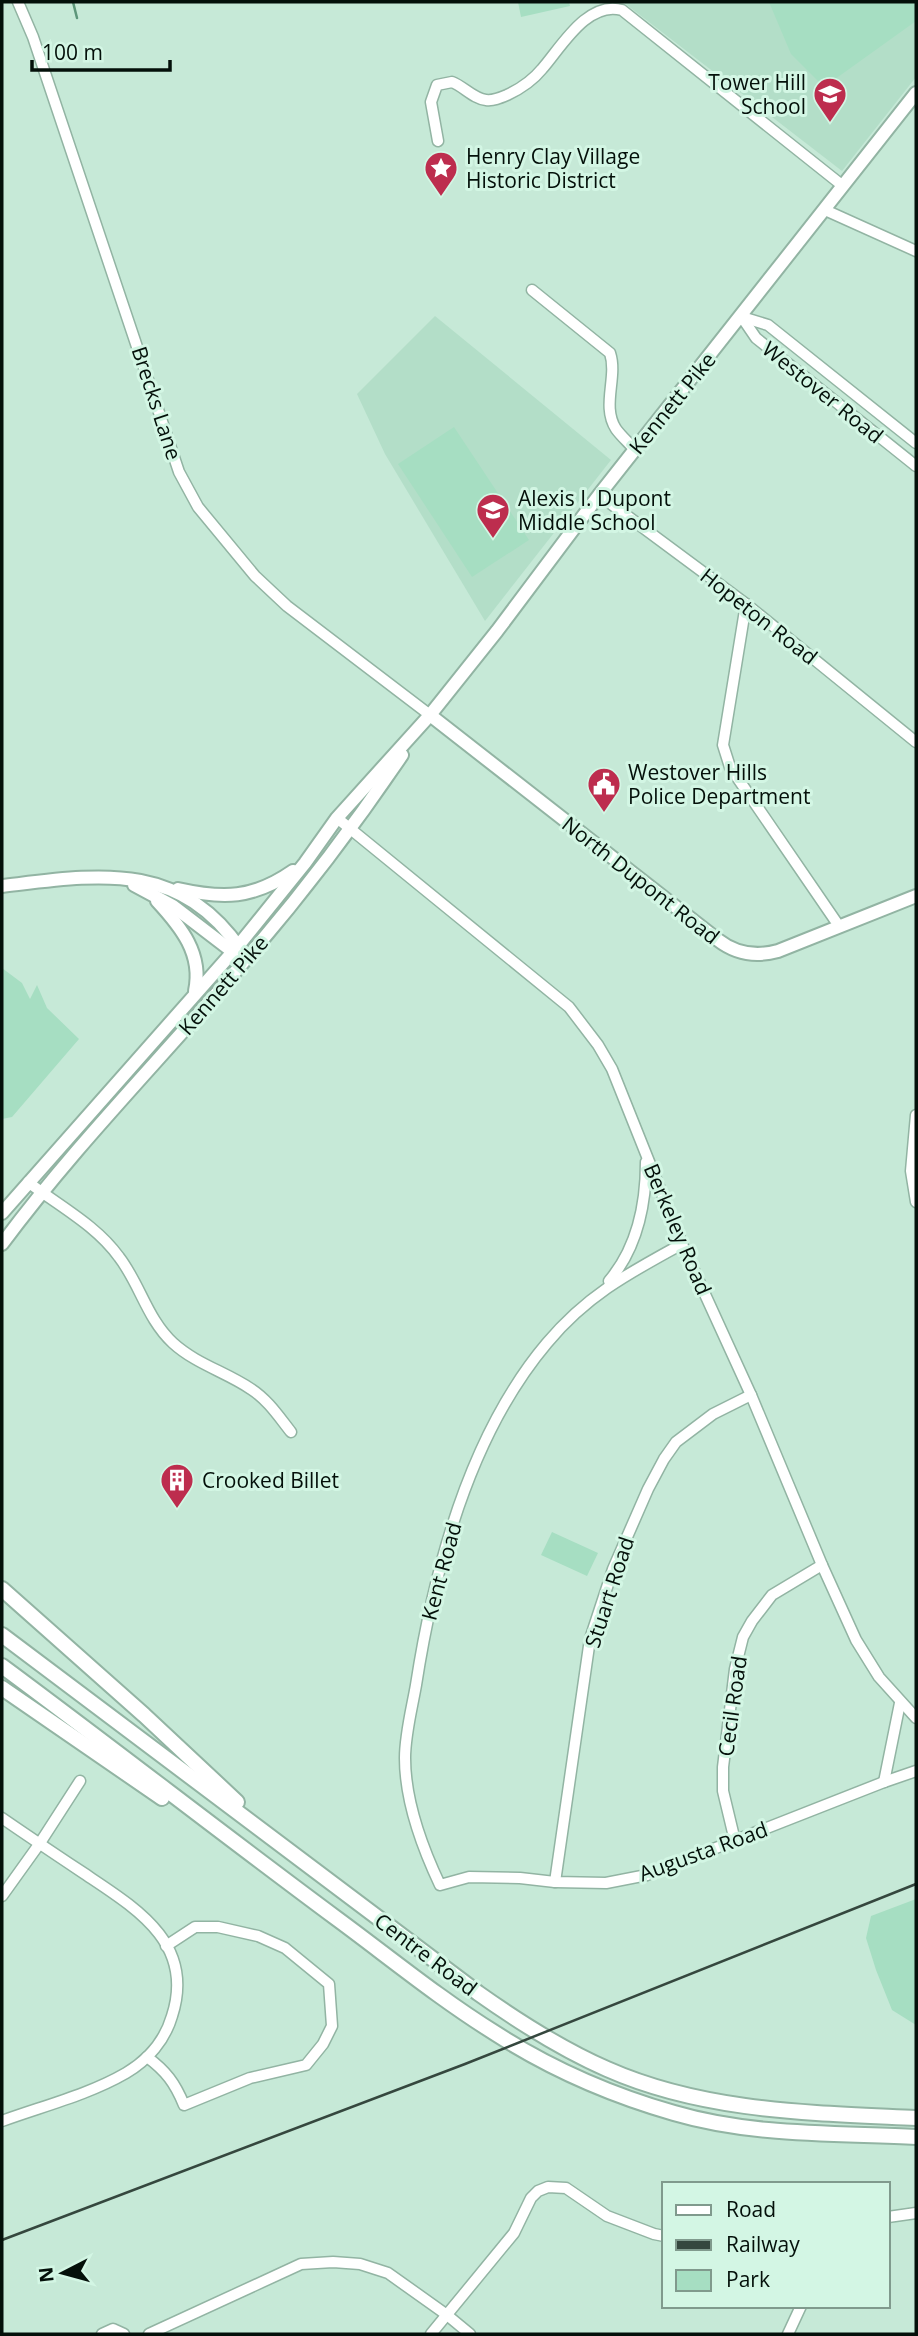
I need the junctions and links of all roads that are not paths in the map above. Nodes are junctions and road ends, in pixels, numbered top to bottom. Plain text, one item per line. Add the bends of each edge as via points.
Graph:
1 (18, 2) edge
2 (916, 93) edge
3 (438, 141) dead end
4 (844, 186) junction
5 (825, 210) junction
6 (916, 251) edge
7 (532, 289) dead end
8 (741, 316) junction
9 (916, 443) edge
10 (635, 450) junction
11 (916, 466) edge
12 (599, 495) junction
13 (746, 604) junction
14 (430, 715) junction
15 (916, 741) edge
16 (337, 818) junction
17 (351, 830) junction
18 (305, 863) junction
19 (2, 886) edge
20 (148, 886) junction
21 (916, 896) edge
22 (839, 926) junction
23 (235, 949) junction
24 (247, 959) junction
25 (195, 991) junction
26 (916, 1115) edge
27 (646, 1154) junction
28 (28, 1182) junction
29 (41, 1192) junction
30 (916, 1202) edge
31 (2, 1213) edge
32 (2, 1244) edge
33 (682, 1244) junction
34 (597, 1295) junction
35 (751, 1395) junction
36 (292, 1432) dead end
37 (822, 1565) junction
38 (2, 1589) edge
39 (2, 1635) edge
40 (2, 1666) edge
41 (2, 1688) edge
42 (900, 1703) junction
43 (916, 1718) edge
44 (916, 1771) edge
45 (80, 1781) dead end
46 (884, 1782) junction
47 (2, 1818) edge
48 (735, 1841) junction
49 (40, 1843) junction
50 (288, 1850) junction
51 (555, 1882) junction
52 (440, 1885) joint
53 (2, 1896) edge
54 (312, 1900) junction
55 (166, 1947) junction
56 (147, 2057) junction
57 (916, 2118) edge
58 (2, 2122) edge
59 (916, 2137) edge
60 (916, 2213) edge
61 (890, 2217) edge
62 (662, 2236) edge
63 (800, 2308) edge
64 (447, 2315) junction
65 (102, 2334) edge
66 (124, 2334) edge
67 (149, 2334) edge
68 (430, 2334) edge
69 (470, 2334) edge
70 (788, 2334) edge

1 - 14 street, Brecks Lane via 179,472 198,507 255,576 287,606
2 - 4 main road, Kennett Pike
3 - 4 street via 431,102 438,85 456,83 484,100 521,88 541,71 583,15 610,5
4 - 5 main road, Kennett Pike
5 - 6 street
5 - 8 main road, Kennett Pike
7 - 10 street via 610,353 611,418
8 - 9 street, Westover Road via 768,325
8 - 10 main road, Kennett Pike
8 - 11 street, Westover Road via 756,338
10 - 12 main road, Kennett Pike
12 - 13 street, Hopeton Road
12 - 14 main road, Kennett Pike
13 - 15 street, Hopeton Road
13 - 22 street via 723,745 730,767
14 - 16 main road, Kennett Pike
14 - 17 main road, Kennett Pike
14 - 22 main road, North Dupont Road via 731,949 771,953
16 - 17 street, Berkeley Road
16 - 18 main road, Kennett Pike
17 - 24 main road, Kennett Pike
17 - 27 street, Berkeley Road via 569,1007 612,1069
18 - 20 main road via 275,882 239,895 202,895
18 - 23 main road, Kennett Pike
19 - 20 main road via 104,877
20 - 23 main road via 182,896 200,908 217,922
20 - 25 main road via 186,935 197,966
21 - 22 main road, North Dupont Road
23 - 24 main road
23 - 25 main road, Kennett Pike
24 - 29 main road, Kennett Pike
25 - 28 main road, Kennett Pike
26 - 30 street via 911,1171
27 - 33 street, Berkeley Road
27 - 34 street, Kent Road via 645,1194 631,1247
28 - 29 street
28 - 31 main road, Kennett Pike
29 - 32 main road, Kennett Pike
29 - 36 street via 96,1231 115,1251 151,1315 176,1346 254,1391
33 - 34 street, Kent Road
33 - 35 street, Berkeley Road
34 - 52 street, Kent Road via 547,1344 496,1423 464,1493 433,1590 405,1757 409,1797
35 - 37 street, Berkeley Road
35 - 51 street, Stuart Road via 713,1413 676,1442 648,1489 613,1569 590,1639
37 - 42 street, Berkeley Road via 856,1640
37 - 48 street, Cecil Road via 772,1595 743,1637 723,1767 723,1791
38 - 50 highway
39 - 50 highway, Centre Road
40 - 54 highway, Centre Road
41 - 54 highway via 258,1868
42 - 43 street, Berkeley Road
42 - 46 street
44 - 46 street, Augusta Road
45 - 49 street
46 - 48 street, Augusta Road
47 - 49 street
48 - 51 street, Augusta Road via 647,1875 606,1883
49 - 53 street
49 - 55 street via 138,1909
50 - 57 highway, Centre Road via 500,2009 607,2069 718,2102
51 - 52 street, Augusta Road via 469,1877
54 - 59 highway, Centre Road via 494,2033 603,2089 725,2125
55 - 56 street via 176,1965 177,2000 168,2031
55 - 56 street via 195,1927 218,1927 285,1948 329,1984 332,2026 306,2065 250,2078 184,2105 165,2070
56 - 58 street via 104,2083
60 - 61 street
62 - 64 street via 607,2216 565,2188 548,2187 531,2198 514,2233
63 - 70 street
64 - 67 street via 388,2273 360,2264 326,2262 302,2264
64 - 68 street
64 - 69 street
65 - 66 street via 113,2329

